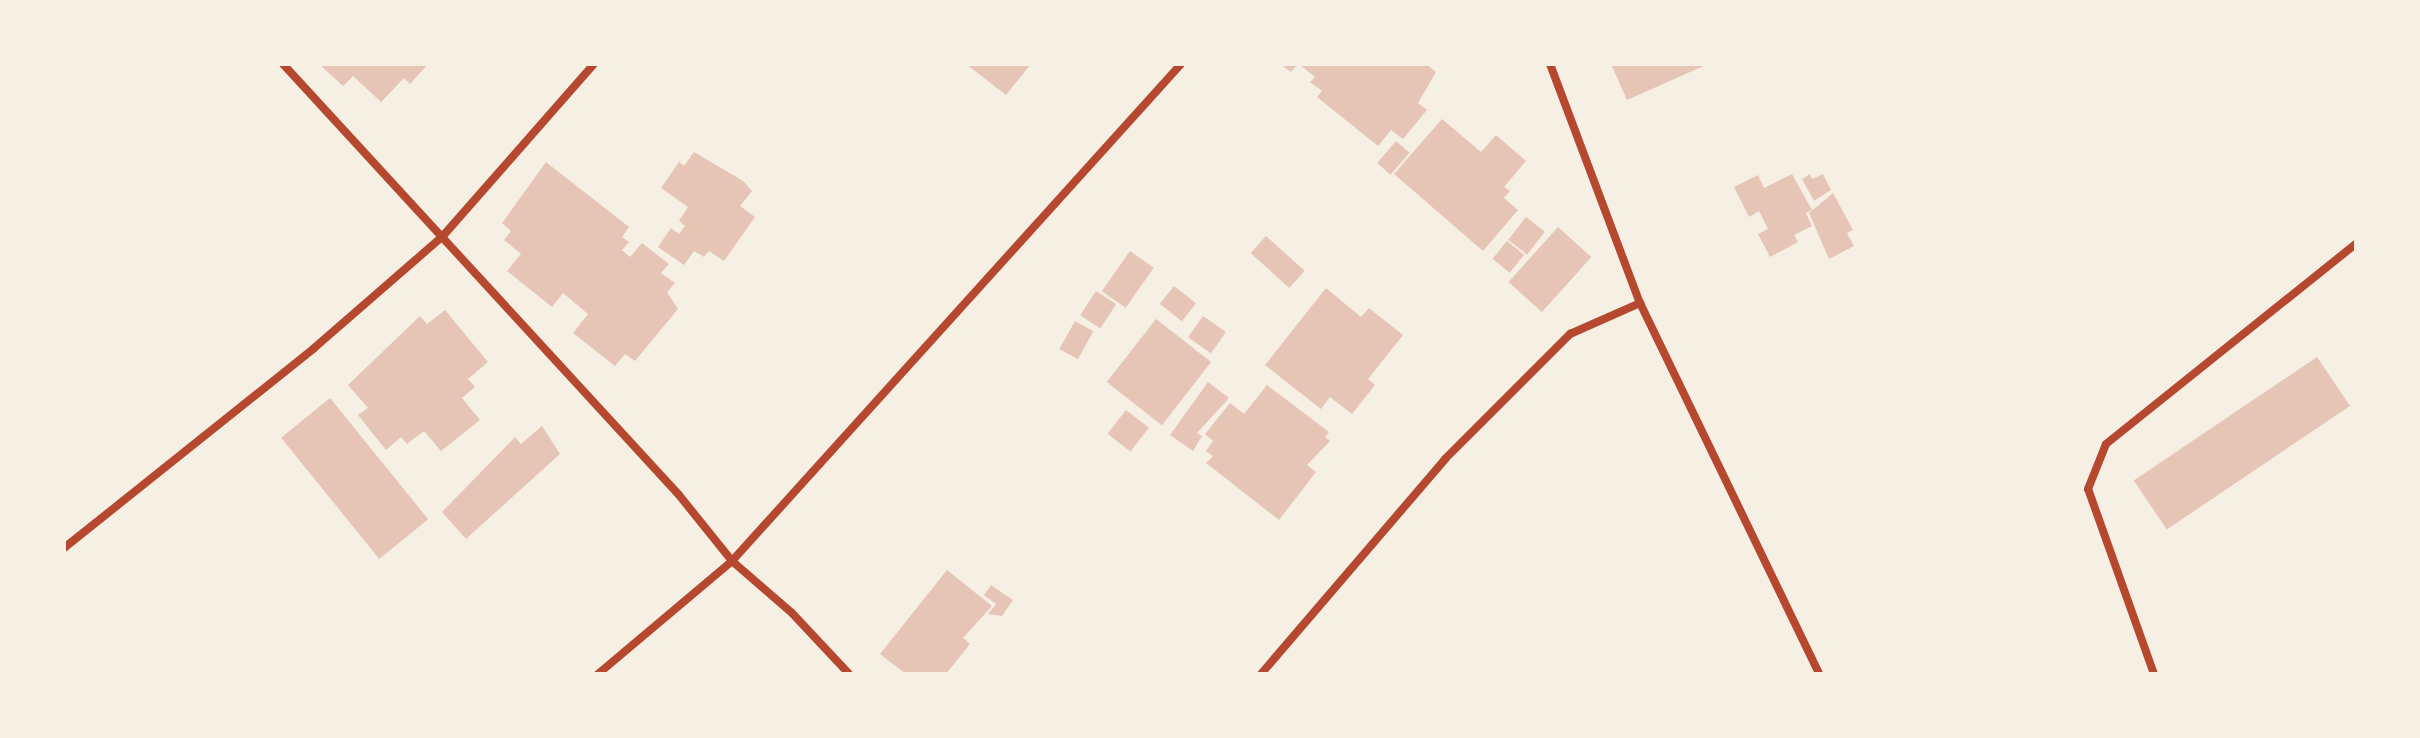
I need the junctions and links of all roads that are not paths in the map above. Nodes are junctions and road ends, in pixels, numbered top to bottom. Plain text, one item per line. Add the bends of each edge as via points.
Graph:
1 (283, 64) edge
2 (594, 64) edge
3 (1181, 64) edge
4 (1550, 64) edge
5 (442, 237) junction
6 (2356, 244) edge
7 (1640, 303) junction
8 (64, 548) edge
9 (732, 561) junction
10 (598, 674) edge
11 (849, 674) edge
12 (1261, 674) edge
13 (1819, 674) edge
14 (2154, 674) edge

1 - 5 street
2 - 5 street
3 - 9 street
4 - 7 street
5 - 8 street via 313,349
5 - 9 street via 679,495
6 - 14 street via 2106,444 2088,489
7 - 12 street via 1570,334 1445,459
7 - 13 street
9 - 10 street
9 - 11 street via 792,613

